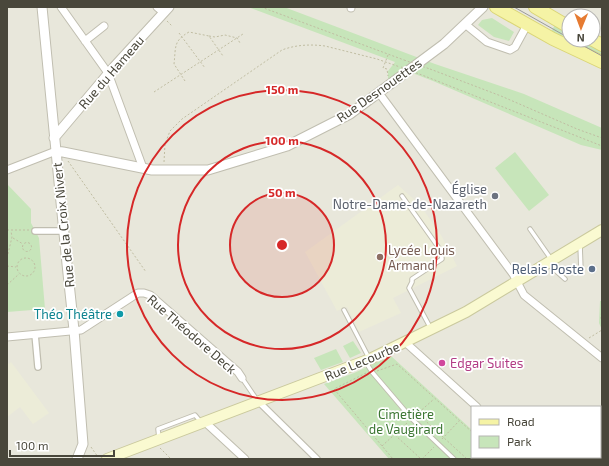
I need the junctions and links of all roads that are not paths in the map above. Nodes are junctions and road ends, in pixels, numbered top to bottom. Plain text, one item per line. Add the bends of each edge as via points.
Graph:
1 (42, 7) edge
2 (61, 7) edge
3 (483, 7) edge
4 (496, 7) edge
5 (535, 7) edge
6 (164, 12) edge
7 (561, 22) edge
8 (465, 24) junction
9 (527, 25) junction
10 (104, 26) dead end
11 (85, 41) junction
12 (602, 62) edge
13 (108, 73) junction
14 (378, 93) junction
15 (54, 138) junction
16 (56, 151) junction
17 (143, 168) junction
18 (7, 170) edge
19 (402, 196) dead end
20 (530, 228) dead end
21 (35, 230) road end
22 (602, 230) edge
23 (64, 231) junction
24 (580, 243) junction
25 (549, 262) junction
26 (581, 271) dead end
27 (565, 279) dead end
28 (516, 281) junction
29 (344, 310) dead end
30 (74, 330) junction
31 (431, 330) junction
32 (35, 334) junction
33 (7, 337) edge
34 (405, 342) junction
35 (602, 358) edge
36 (368, 363) junction
37 (38, 367) dead end
38 (242, 378) joint
39 (259, 402) junction
40 (476, 406) edge
41 (203, 422) junction
42 (103, 458) edge
43 (77, 459) edge
44 (245, 459) edge
45 (317, 459) edge
46 (454, 459) edge

1 - 15 street, Rue de la Croix Nivert
2 - 11 street
3 - 8 street, Rue Desnouettes
4 - 9 main road
5 - 7 main road
6 - 13 street, Rue du Hameau
8 - 9 street via 488,42 510,50 515,47
8 - 14 street, Rue Desnouettes via 444,44
9 - 12 main road
10 - 11 street
11 - 13 street
13 - 15 street, Rue du Hameau
13 - 17 street
14 - 17 street, Rue Desnouettes via 350,114 287,146 208,170
14 - 28 street via 488,239
15 - 16 street, Rue de la Croix Nivert
16 - 17 street, Rue Desnouettes
16 - 18 street
16 - 23 street, Rue de la Croix Nivert
19 - 31 lane via 442,255 442,259 412,279 409,288
20 - 25 lane
21 - 23 street
22 - 24 main road, Rue Lecourbe
23 - 30 street, Rue de la Croix Nivert
24 - 25 main road, Rue Lecourbe
24 - 26 lane
25 - 27 lane
25 - 28 main road, Rue Lecourbe
28 - 31 main road, Rue Lecourbe
28 - 35 street via 524,295
29 - 36 lane
30 - 32 street, Rue Théodore Deck
30 - 38 street, Rue Théodore Deck via 81,330 138,293 144,292
30 - 43 street, Rue de la Croix Nivert via 84,444
31 - 34 main road, Rue Lecourbe
32 - 33 street, Rue Théodore Deck
32 - 37 street
34 - 36 main road, Rue Lecourbe
34 - 40 street
36 - 39 main road, Rue Lecourbe
36 - 46 lane via 372,372 412,419
38 - 39 lane via 253,397
39 - 41 main road, Rue Lecourbe
39 - 45 street
41 - 42 main road, Rue Lecourbe
41 - 44 street

